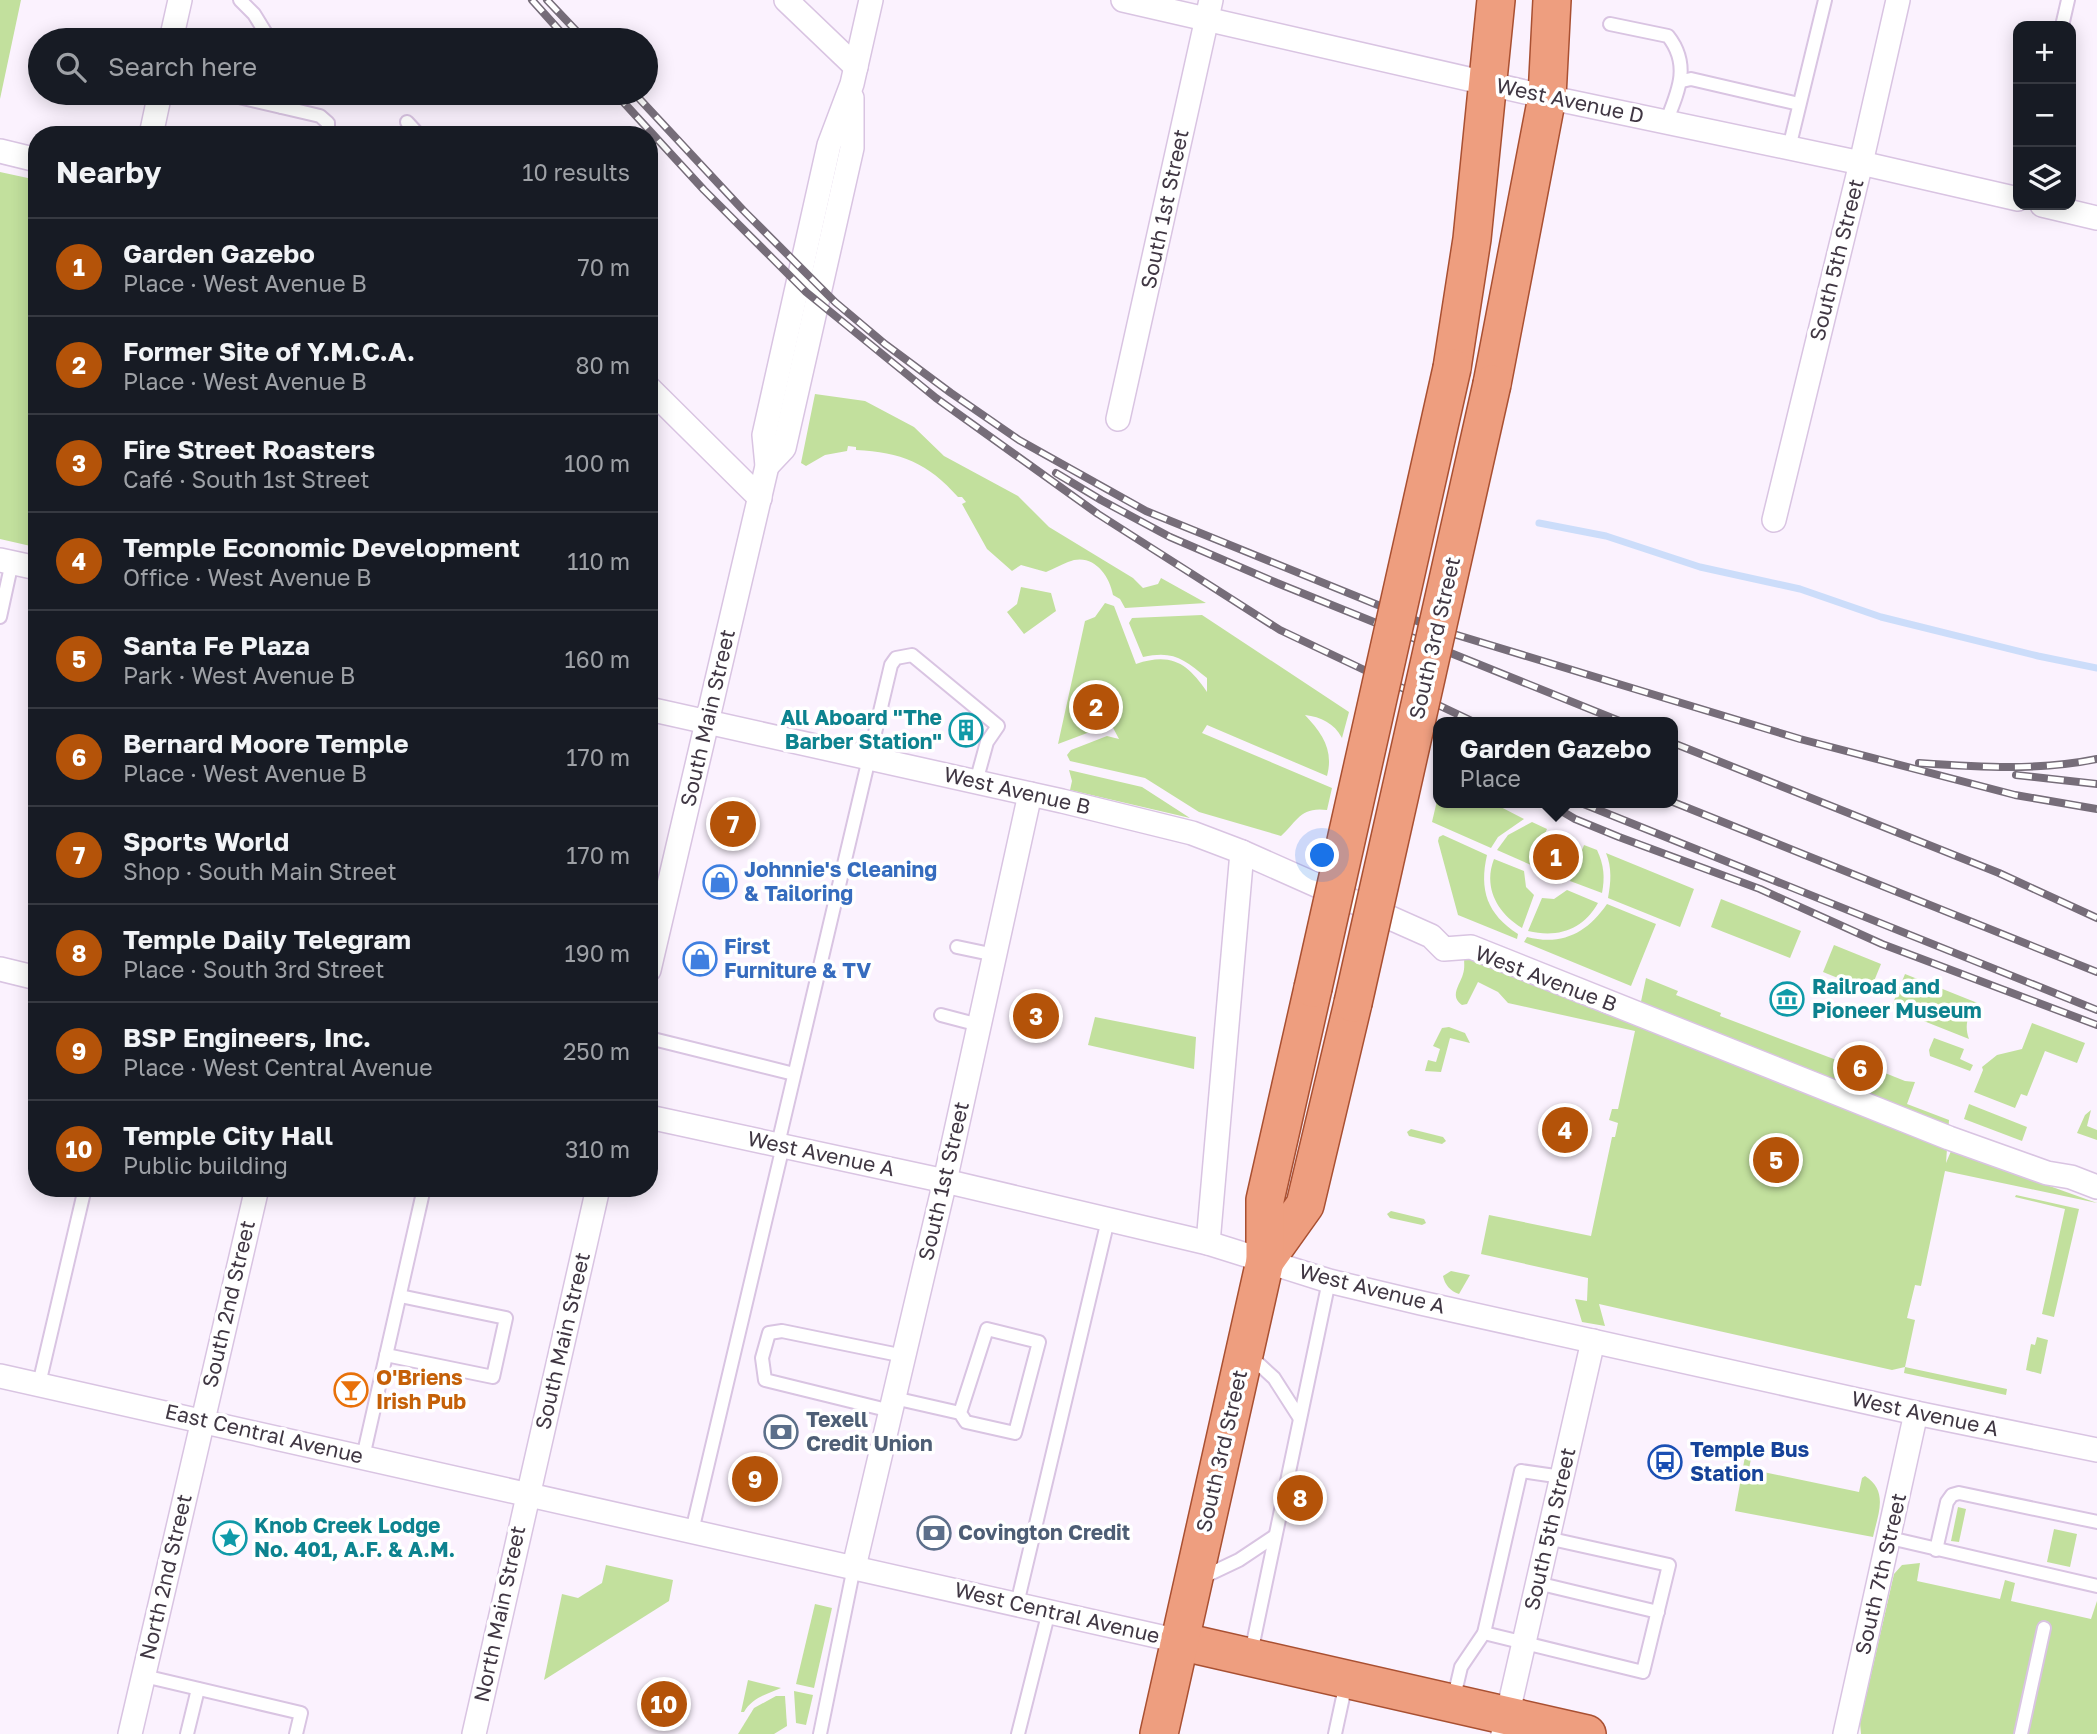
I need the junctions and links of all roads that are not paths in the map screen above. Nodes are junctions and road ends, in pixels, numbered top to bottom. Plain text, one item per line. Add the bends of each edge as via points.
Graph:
1 (180, 0) edge
2 (240, 0) edge
3 (786, 0) edge
4 (871, 0) edge
5 (1123, 0) edge
6 (1496, 0) edge
7 (1552, 0) edge
8 (1825, 0) edge
9 (1897, 0) edge
10 (2068, 0) edge
11 (1209, 9) edge
12 (2063, 21) edge
13 (1610, 24) dead end
14 (174, 28) edge
15 (263, 28) edge
16 (854, 76) junction
17 (1682, 81) junction
18 (1489, 83) junction
19 (1547, 97) junction
20 (1799, 104) junction
21 (157, 105) edge
22 (273, 105) edge
23 (282, 107) joint
24 (407, 122) dead end
25 (1666, 122) junction
26 (153, 126) edge
27 (328, 126) edge
28 (411, 126) edge
29 (1789, 148) junction
30 (0, 151) edge
31 (28, 158) edge
32 (1861, 163) junction
33 (2013, 198) edge
34 (2063, 210) edge
35 (2097, 218) edge
36 (658, 397) edge
37 (1118, 419) dead end
38 (760, 498) junction
39 (1773, 520) dead end
40 (6, 561) edge
41 (28, 566) edge
42 (0, 617) edge
43 (658, 711) edge
44 (707, 722) junction
45 (870, 758) junction
46 (976, 782) junction
47 (1030, 794) junction
48 (1242, 852) junction
49 (658, 932) edge
50 (957, 947) dead end
51 (995, 955) junction
52 (0, 969) edge
53 (28, 976) edge
54 (941, 1015) dead end
55 (979, 1025) junction
56 (658, 1040) edge
57 (794, 1074) junction
58 (658, 1119) edge
59 (780, 1145) junction
60 (945, 1181) junction
61 (2097, 1187) edge
62 (83, 1197) edge
63 (255, 1197) edge
64 (422, 1197) edge
65 (596, 1197) edge
66 (1108, 1220) junction
67 (1208, 1243) junction
68 (1265, 1261) junction
69 (1329, 1281) junction
70 (400, 1296) junction
71 (1593, 1341) junction
72 (1245, 1351) junction
73 (386, 1355) junction
74 (904, 1356) junction
75 (0, 1376) edge
76 (39, 1384) junction
77 (892, 1405) junction
78 (960, 1413) junction
79 (1916, 1413) junction
80 (1299, 1417) junction
81 (202, 1420) junction
82 (2097, 1450) edge
83 (363, 1457) junction
84 (1562, 1477) junction
85 (527, 1494) junction
86 (2097, 1522) edge
87 (692, 1531) junction
88 (1275, 1536) junction
89 (1547, 1538) junction
90 (1889, 1538) junction
91 (1937, 1550) junction
92 (854, 1567) junction
93 (1193, 1581) junction
94 (1538, 1583) junction
95 (2097, 1586) edge
96 (1017, 1604) junction
97 (1049, 1611) junction
98 (1658, 1612) junction
99 (2044, 1628) dead end
100 (1484, 1633) junction
101 (1179, 1641) junction
102 (1524, 1642) junction
103 (1250, 1657) junction
104 (144, 1676) junction
105 (1347, 1679) junction
106 (198, 1689) junction
107 (1452, 1703) junction
108 (1506, 1725) edge
109 (130, 1734) edge
110 (187, 1734) edge
111 (296, 1734) edge
112 (474, 1734) edge
113 (820, 1734) edge
114 (1018, 1734) edge
115 (1159, 1734) edge
116 (1335, 1734) edge
117 (1587, 1734) edge
118 (1845, 1734) edge
119 (2021, 1734) edge

1 - 14 street
2 - 15 lane
3 - 16 street
4 - 16 street, South Main Street
5 - 11 street, West Avenue D
6 - 18 main road, South 3rd Street
7 - 19 main road, South 3rd Street
8 - 20 lane
9 - 32 street, South 5th Street
10 - 12 lane
11 - 18 street, West Avenue D
11 - 37 street, South 1st Street
13 - 17 lane via 1668,36 1675,45
16 - 38 street, South Main Street via 828,145 764,435 767,466
17 - 20 lane via 1691,79
17 - 25 lane
18 - 19 street, West Avenue D
18 - 68 main road, South 3rd Street, bridge via 1452,368 1265,1200
19 - 25 street, West Avenue D
19 - 68 main road, South 3rd Street, bridge via 1492,384 1305,1205
20 - 29 lane
21 - 26 street
22 - 23 lane
23 - 27 lane via 320,116
24 - 28 lane
25 - 29 street, West Avenue D
29 - 32 street, West Avenue D
30 - 31 street
32 - 33 street, West Avenue D
32 - 39 street, South 5th Street
34 - 35 street
36 - 38 street
38 - 44 street, South Main Street
40 - 41 street
40 - 42 lane
43 - 44 street, West Avenue B
44 - 45 street, West Avenue B
44 - 49 street, South Main Street
45 - 46 street, West Avenue B
45 - 46 lane via 891,665 896,657 912,655 998,726 986,742
45 - 57 lane
46 - 47 street, West Avenue B
47 - 48 street, West Avenue B via 1192,833
47 - 51 street, South 1st Street
48 - 61 street, West Avenue B via 1431,936 1444,949 1471,947 1949,1138
48 - 67 street
50 - 51 lane
51 - 55 street, South 1st Street
52 - 53 street
54 - 55 lane
55 - 60 street, South 1st Street
56 - 57 lane
57 - 59 lane
58 - 59 street, West Avenue A
59 - 60 street, West Avenue A
59 - 87 lane
60 - 66 street, West Avenue A
60 - 74 street, South 1st Street
62 - 76 lane
63 - 81 street, South 2nd Street
64 - 70 lane
65 - 85 street, South Main Street
66 - 67 street, West Avenue A
66 - 96 lane
67 - 68 street, West Avenue A
68 - 69 street, West Avenue A
68 - 72 main road, South 3rd Street
69 - 71 street, West Avenue A
69 - 80 lane
70 - 73 lane
70 - 73 lane via 506,1318 494,1377
71 - 79 street, West Avenue A
71 - 84 street, South 5th Street
72 - 80 lane via 1274,1378
72 - 93 main road, South 3rd Street
73 - 83 lane
74 - 77 street, South 1st Street
74 - 77 lane via 782,1331 769,1333 762,1358 765,1380
75 - 76 street, East Central Avenue
76 - 81 street, East Central Avenue
77 - 78 lane
77 - 92 street, South 1st Street
78 - 78 lane via 966,1422 1016,1433 1039,1342 987,1329
79 - 82 street, West Avenue A
79 - 90 street, South 7th Street
80 - 88 lane
81 - 83 street, East Central Avenue
81 - 104 street, North 2nd Street
83 - 85 street, East Central Avenue
84 - 89 street, South 5th Street
84 - 100 lane via 1521,1471
85 - 87 street, West Central Avenue
85 - 112 street, North Main Street
86 - 91 lane via 1959,1493 1947,1502
87 - 92 street, West Central Avenue
88 - 93 lane via 1239,1560
88 - 103 lane
89 - 94 street, South 5th Street
89 - 98 lane via 1669,1565
90 - 91 lane
90 - 118 street, South 7th Street
91 - 95 lane
92 - 96 street, West Central Avenue
92 - 113 lane
93 - 101 main road, South 3rd Street
94 - 98 lane
94 - 102 street, South 5th Street
96 - 97 street, West Central Avenue
97 - 101 street, West Central Avenue
97 - 114 lane
98 - 102 lane via 1643,1672
99 - 119 lane
100 - 102 lane
100 - 107 lane via 1461,1667
101 - 103 main road, West Central Avenue
101 - 115 main road, South 3rd Street
102 - 108 street, South 5th Street
103 - 105 main road, West Central Avenue
104 - 106 lane
104 - 109 street, North 2nd Street
105 - 107 main road, West Central Avenue
105 - 116 lane
106 - 110 lane
106 - 111 lane via 301,1713
107 - 108 main road, West Central Avenue
108 - 117 main road, West Central Avenue

